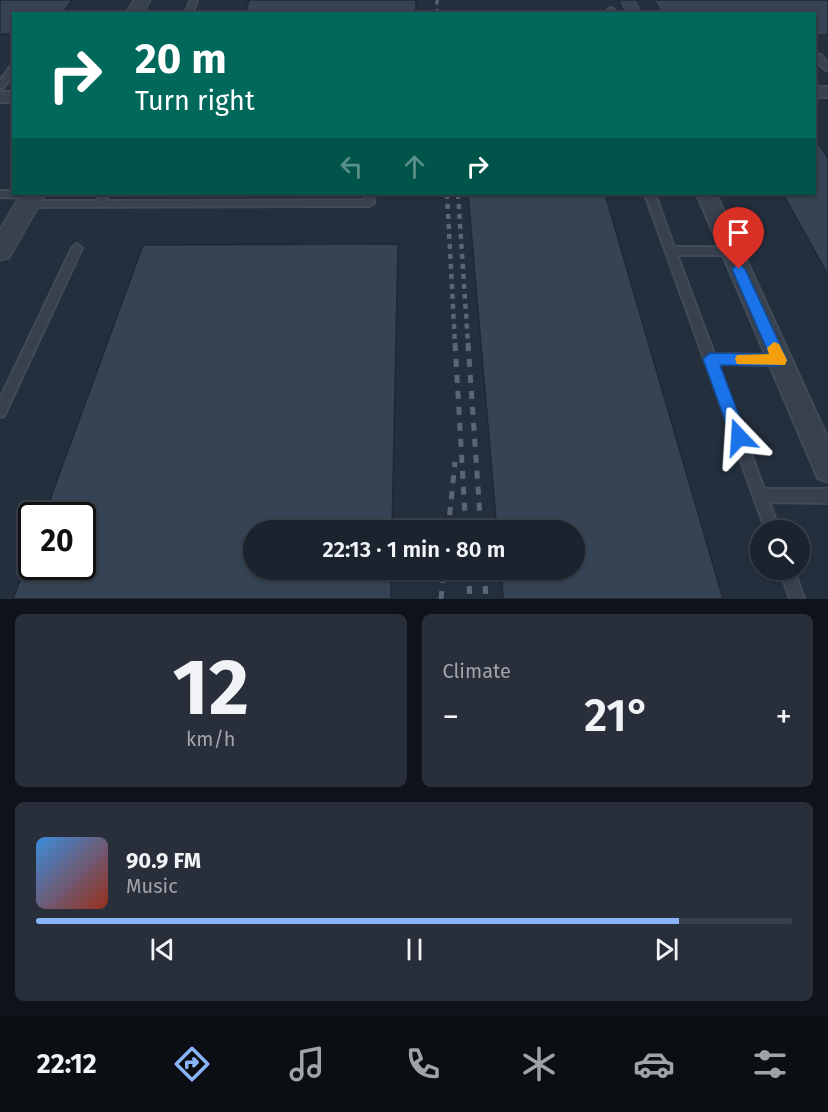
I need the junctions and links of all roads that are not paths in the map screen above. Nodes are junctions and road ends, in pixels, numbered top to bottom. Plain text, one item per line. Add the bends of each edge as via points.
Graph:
1 (816, 57) edge
2 (828, 57) edge
3 (828, 69) edge
4 (11, 76) edge
5 (0, 86) edge
6 (0, 195) edge
7 (104, 195) edge
8 (236, 195) edge
9 (370, 195) edge
10 (650, 195) edge
11 (705, 195) edge
12 (30, 197) edge
13 (100, 204) junction
14 (233, 204) junction
15 (77, 248) dead end
16 (0, 251) edge
17 (671, 251) junction
18 (731, 251) junction
19 (710, 359) junction
20 (779, 360) junction
21 (0, 412) edge
22 (828, 470) edge
23 (760, 495) junction
24 (828, 496) edge
25 (769, 520) edge
26 (790, 580) edge
27 (797, 599) edge

1 - 2 lane
1 - 3 lane
4 - 5 lane
6 - 12 lane
7 - 13 lane
8 - 14 lane
9 - 14 lane via 369,203
10 - 17 lane
11 - 18 street
12 - 13 lane
12 - 16 street
13 - 14 lane
15 - 21 lane
17 - 18 lane
17 - 19 lane
18 - 20 street
19 - 20 lane
19 - 23 lane
20 - 22 street
23 - 24 lane
23 - 25 lane
26 - 27 lane

